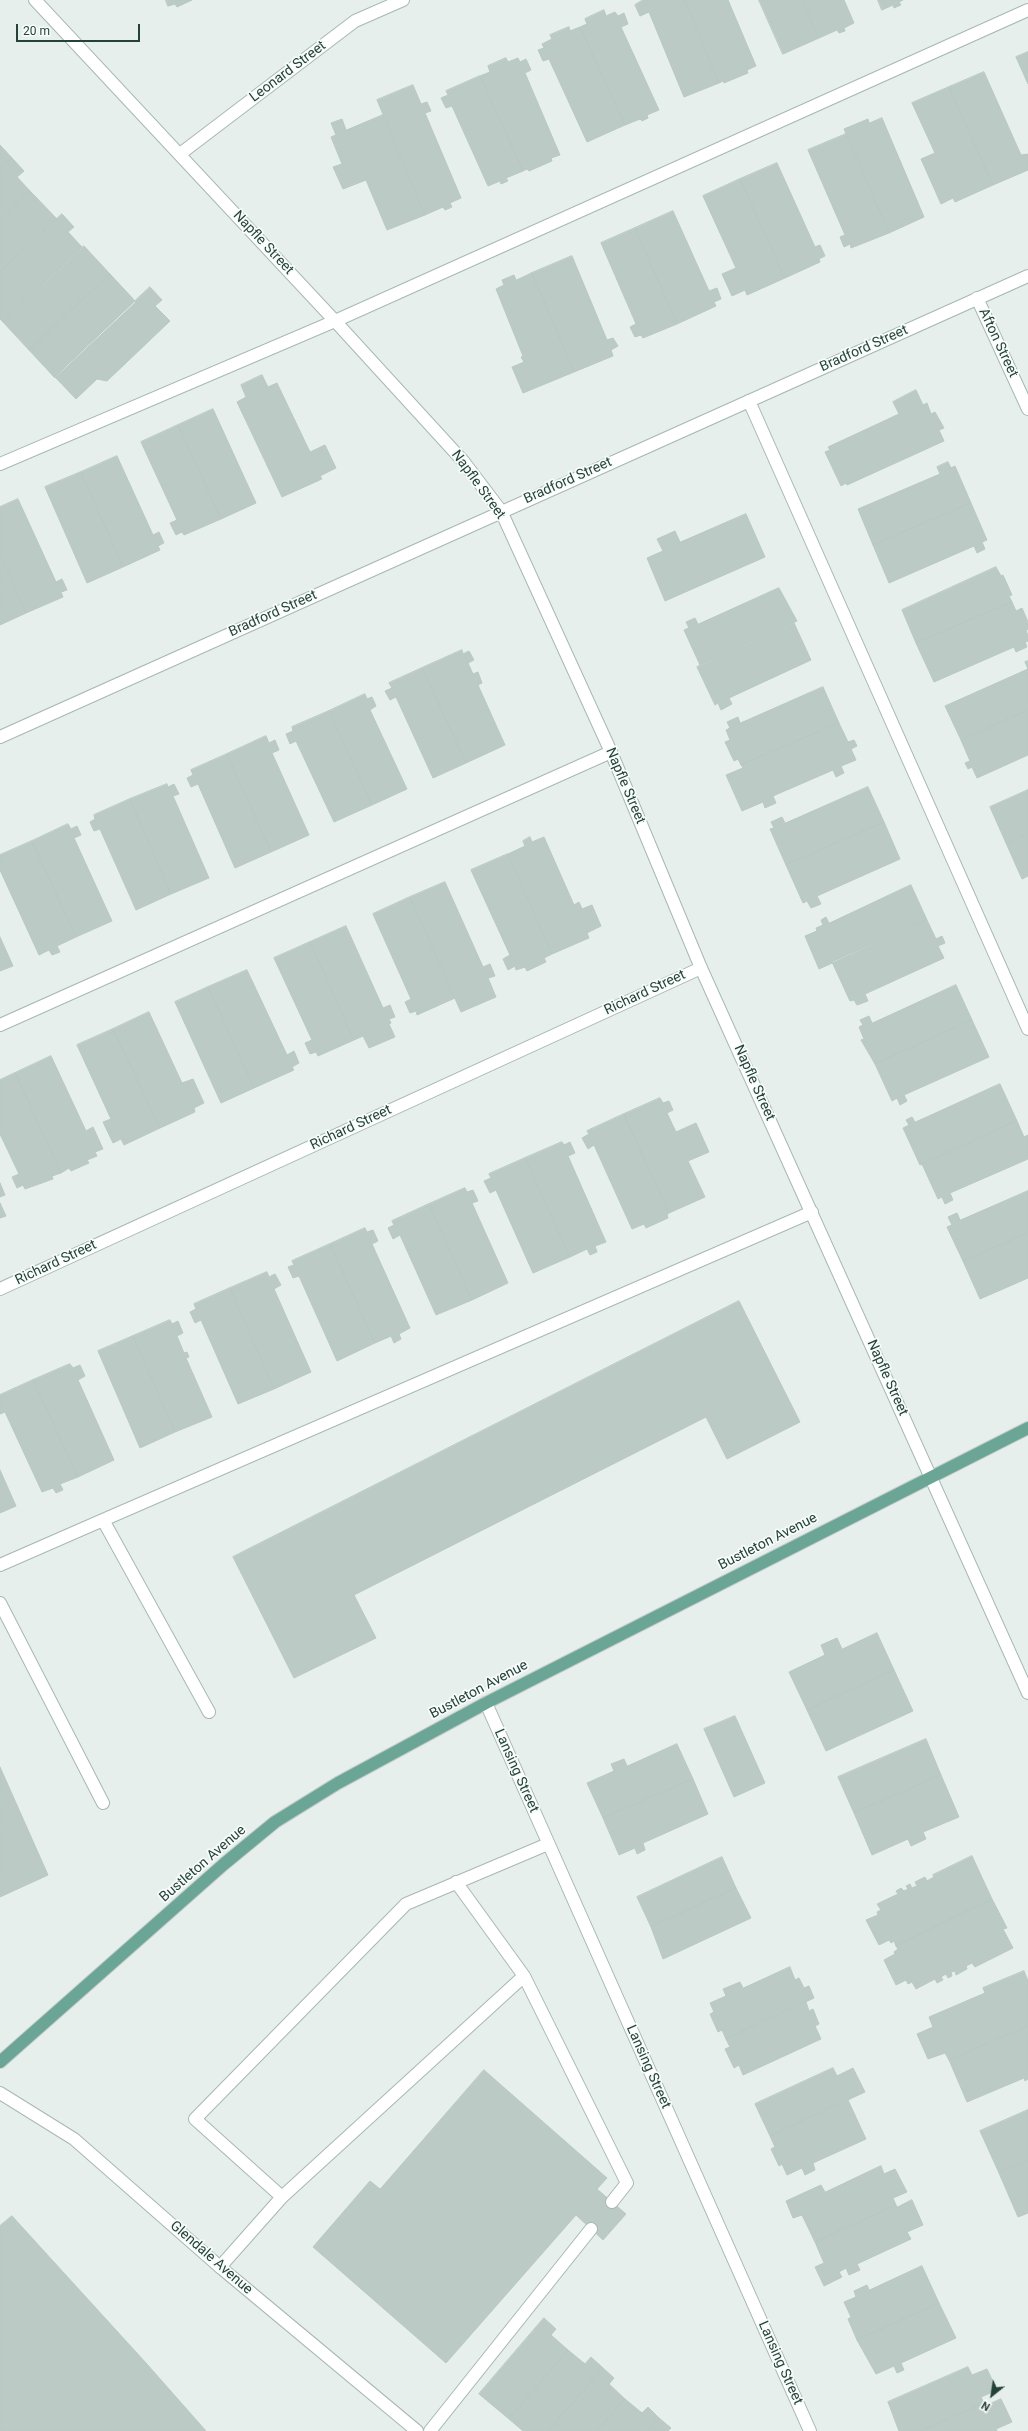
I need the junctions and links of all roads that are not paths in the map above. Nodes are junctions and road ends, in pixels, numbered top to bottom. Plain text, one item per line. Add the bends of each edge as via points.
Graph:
1 (35, 0) edge
2 (403, 0) edge
3 (1028, 10) edge
4 (180, 154) junction
5 (1028, 276) edge
6 (977, 298) junction
7 (335, 321) junction
8 (749, 401) junction
9 (1028, 409) edge
10 (0, 464) edge
11 (501, 511) junction
12 (0, 737) edge
13 (610, 752) junction
14 (701, 968) junction
15 (0, 1025) edge
16 (1028, 1029) edge
17 (812, 1212) junction
18 (0, 1288) edge
19 (1028, 1428) edge
20 (931, 1475) junction
21 (103, 1520) junction
22 (0, 1565) edge
23 (0, 1603) edge
24 (1028, 1693) edge
25 (486, 1703) junction
26 (209, 1712) dead end
27 (103, 1803) dead end
28 (548, 1844) junction
29 (456, 1882) junction
30 (524, 1976) junction
31 (0, 2062) edge
32 (0, 2093) edge
33 (282, 2197) junction
34 (612, 2202) dead end
35 (591, 2229) dead end
36 (220, 2267) junction
37 (417, 2431) edge
38 (430, 2431) edge
39 (810, 2431) edge

1 - 4 street, Napfle Street
2 - 4 street, Leonard Street via 355,21
3 - 7 street
4 - 7 street, Napfle Street
5 - 6 street, Bradford Street
6 - 8 street, Bradford Street
6 - 9 street, Afton Street
7 - 10 street
7 - 11 street, Napfle Street via 463,461
8 - 11 street, Bradford Street
8 - 16 street
11 - 12 street, Bradford Street
11 - 13 street, Napfle Street
13 - 14 street, Napfle Street
13 - 15 street
14 - 17 street, Napfle Street
14 - 18 street, Richard Street
17 - 20 street, Napfle Street
17 - 21 street
19 - 20 main road, Bustleton Avenue
20 - 24 street, Napfle Street
20 - 25 main road, Bustleton Avenue
21 - 22 street
21 - 26 street
23 - 27 street
25 - 28 street, Lansing Street
25 - 31 main road, Bustleton Avenue via 338,1783 276,1822 224,1864
28 - 29 street
28 - 39 street, Lansing Street
29 - 30 street
29 - 33 street via 406,1904 195,2119
30 - 33 street
30 - 34 street via 627,2183
32 - 36 street, Glendale Avenue via 74,2139
33 - 36 street
35 - 38 street
36 - 37 street, Glendale Avenue

